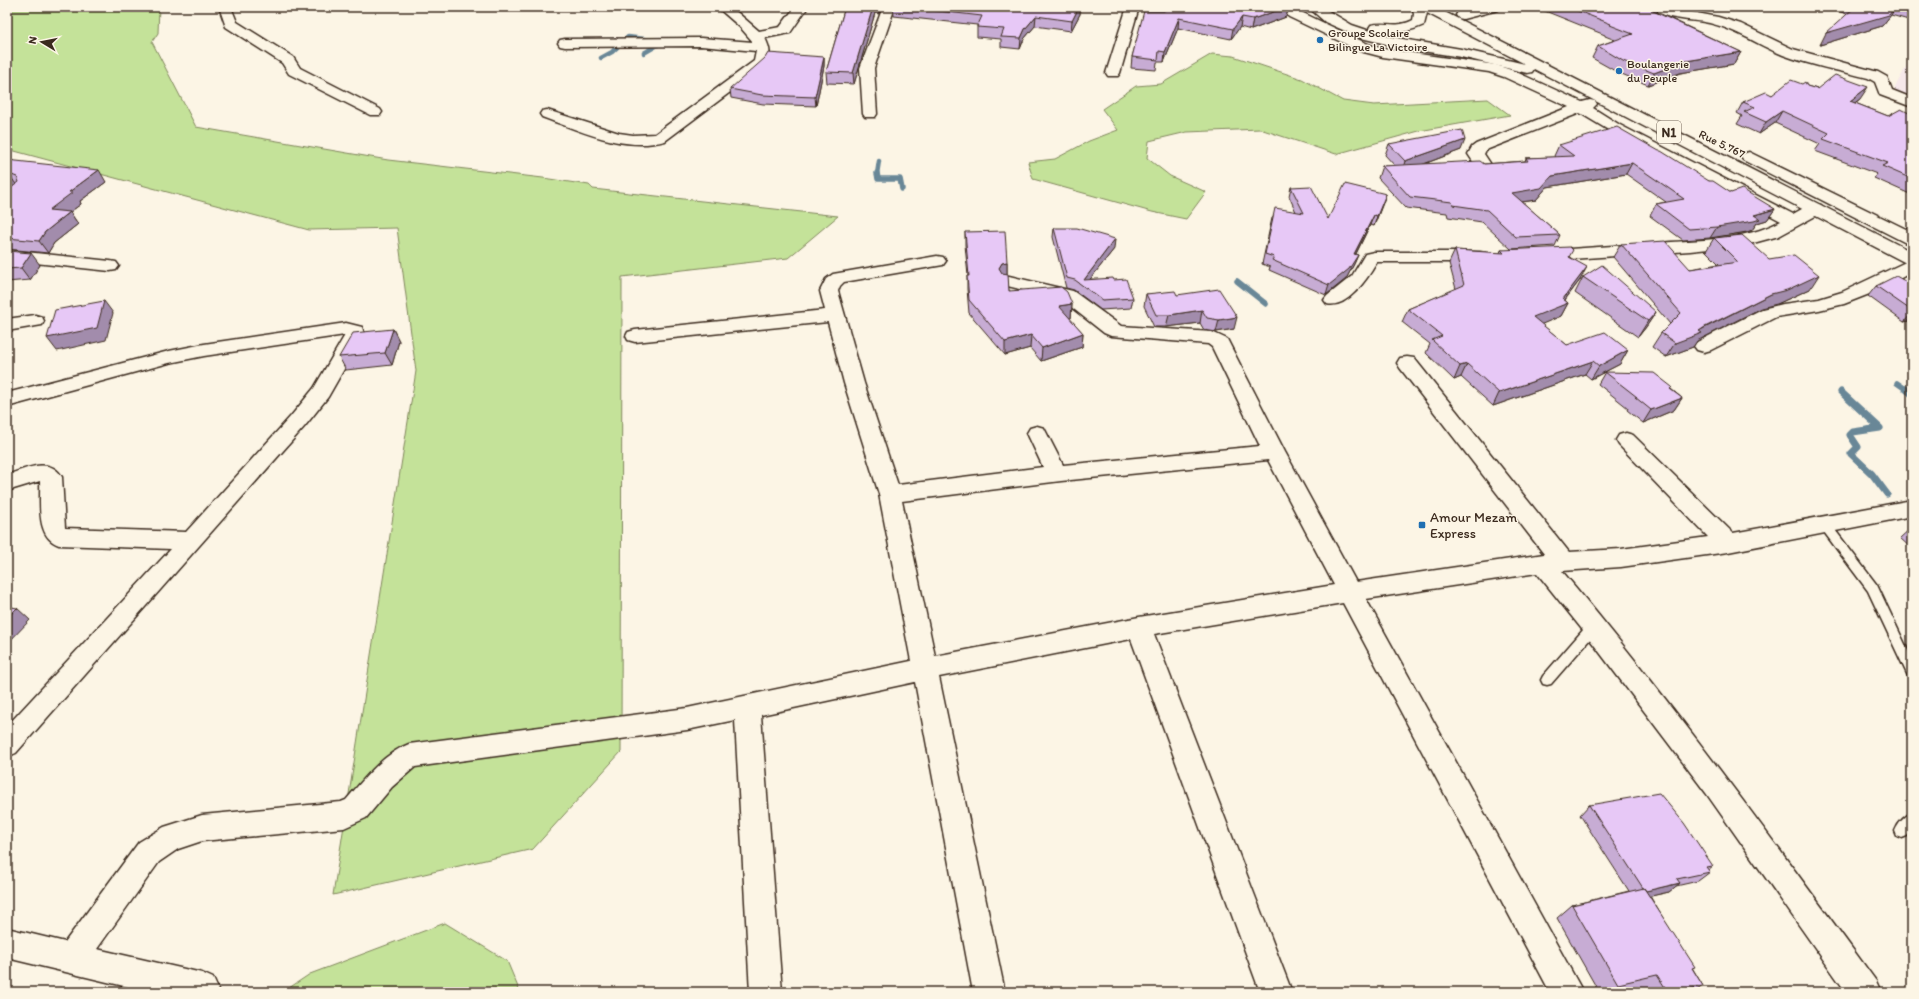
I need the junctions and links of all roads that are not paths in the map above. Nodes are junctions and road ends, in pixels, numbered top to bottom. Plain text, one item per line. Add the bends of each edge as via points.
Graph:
1 (225, 7) edge
2 (723, 7) edge
3 (802, 7) edge
4 (890, 7) edge
5 (1285, 7) edge
6 (1314, 7) edge
7 (1331, 7) edge
8 (1418, 7) edge
9 (1425, 7) edge
10 (1447, 7) edge
11 (1493, 7) edge
12 (1652, 7) edge
13 (1132, 11) edge
14 (1463, 15) junction
15 (1144, 16) edge
16 (760, 42) junction
17 (564, 43) dead end
18 (1113, 73) dead end
19 (1564, 78) junction
20 (1603, 98) junction
21 (1912, 103) edge
22 (1581, 107) junction
23 (375, 112) dead end
24 (547, 114) dead end
25 (870, 114) dead end
26 (1711, 139) dead end
27 (1739, 153) dead end
28 (1484, 166) edge
29 (1815, 209) junction
30 (1794, 221) junction
31 (1912, 239) edge
32 (7, 255) edge
33 (1494, 257) edge
34 (1524, 257) edge
35 (1912, 259) edge
36 (937, 261) dead end
37 (1912, 264) edge
38 (110, 266) dead end
39 (1009, 281) edge
40 (1333, 300) dead end
41 (836, 315) junction
42 (35, 321) dead end
43 (7, 325) edge
44 (636, 336) dead end
45 (1704, 346) dead end
46 (1407, 363) dead end
47 (7, 400) edge
48 (1037, 433) dead end
49 (1626, 440) dead end
50 (1274, 452) junction
51 (1061, 473) junction
52 (7, 483) edge
53 (890, 494) junction
54 (1910, 510) edge
55 (1825, 524) junction
56 (192, 541) junction
57 (1728, 543) junction
58 (1553, 563) junction
59 (1350, 592) junction
60 (1594, 626) junction
61 (1139, 627) junction
62 (924, 669) junction
63 (1912, 672) edge
64 (1547, 680) dead end
65 (747, 706) junction
66 (7, 745) edge
67 (1912, 820) edge
68 (1902, 830) dead end
69 (7, 944) edge
70 (72, 958) junction
71 (202, 989) dead end
72 (766, 992) edge
73 (989, 992) edge
74 (1276, 992) edge
75 (1567, 992) edge
76 (1865, 992) edge

1 - 23 main road via 231,24 288,60 294,71
2 - 16 main road
3 - 16 main road via 785,30
4 - 25 main road via 867,68
5 - 22 main road via 1294,14 1365,48 1383,53 1491,68
6 - 19 main road via 1325,17 1346,29 1370,37 1462,53
7 - 8 main road via 1344,17 1363,25 1400,30 1419,22 1421,14
9 - 19 main road, N1
10 - 14 main road, Rue 5.767 / N1
11 - 14 main road
12 - 21 main road via 1667,12 1716,16 1788,52 1873,75 1882,80 1884,92
13 - 15 main road
13 - 18 main road
14 - 26 main road, Rue 5.767 / N1
16 - 17 main road
16 - 24 main road via 764,58 760,63 660,138 628,140
19 - 20 main road, N1
20 - 22 main road
20 - 29 main road, N1
22 - 28 main road via 1481,147 1476,154
22 - 30 main road via 1615,128
27 - 31 main road, Rue 5.767
29 - 30 main road
29 - 35 main road, N1
30 - 34 main road via 1773,232 1746,240
32 - 38 main road
33 - 40 main road via 1374,257 1358,279
36 - 41 main road via 839,278 832,283 829,291
37 - 45 main road via 1845,297 1768,313
39 - 50 main road via 1067,295 1118,332 1212,338 1220,343
41 - 44 main road
41 - 53 main road via 854,383
42 - 43 main road
46 - 58 main road
47 - 56 main road via 169,357 346,329 355,331 321,392 298,422
48 - 51 main road via 1055,470
49 - 57 main road
50 - 51 main road
50 - 59 main road
51 - 53 main road
52 - 56 main road via 33,474 46,473 51,477 54,530 59,536
53 - 62 main road
54 - 55 main road
55 - 57 main road
55 - 63 lane via 1873,588
56 - 66 main road
57 - 58 main road via 1621,558
58 - 59 main road
58 - 60 main road
59 - 61 main road
59 - 75 main road
60 - 64 lane
60 - 76 main road via 1716,784
61 - 62 main road
61 - 74 main road
62 - 65 main road
62 - 73 main road
65 - 70 main road via 687,719 409,756 382,778 356,809 344,815 183,832 162,842 149,852
65 - 72 main road
67 - 68 lane
69 - 70 main road
70 - 71 main road

